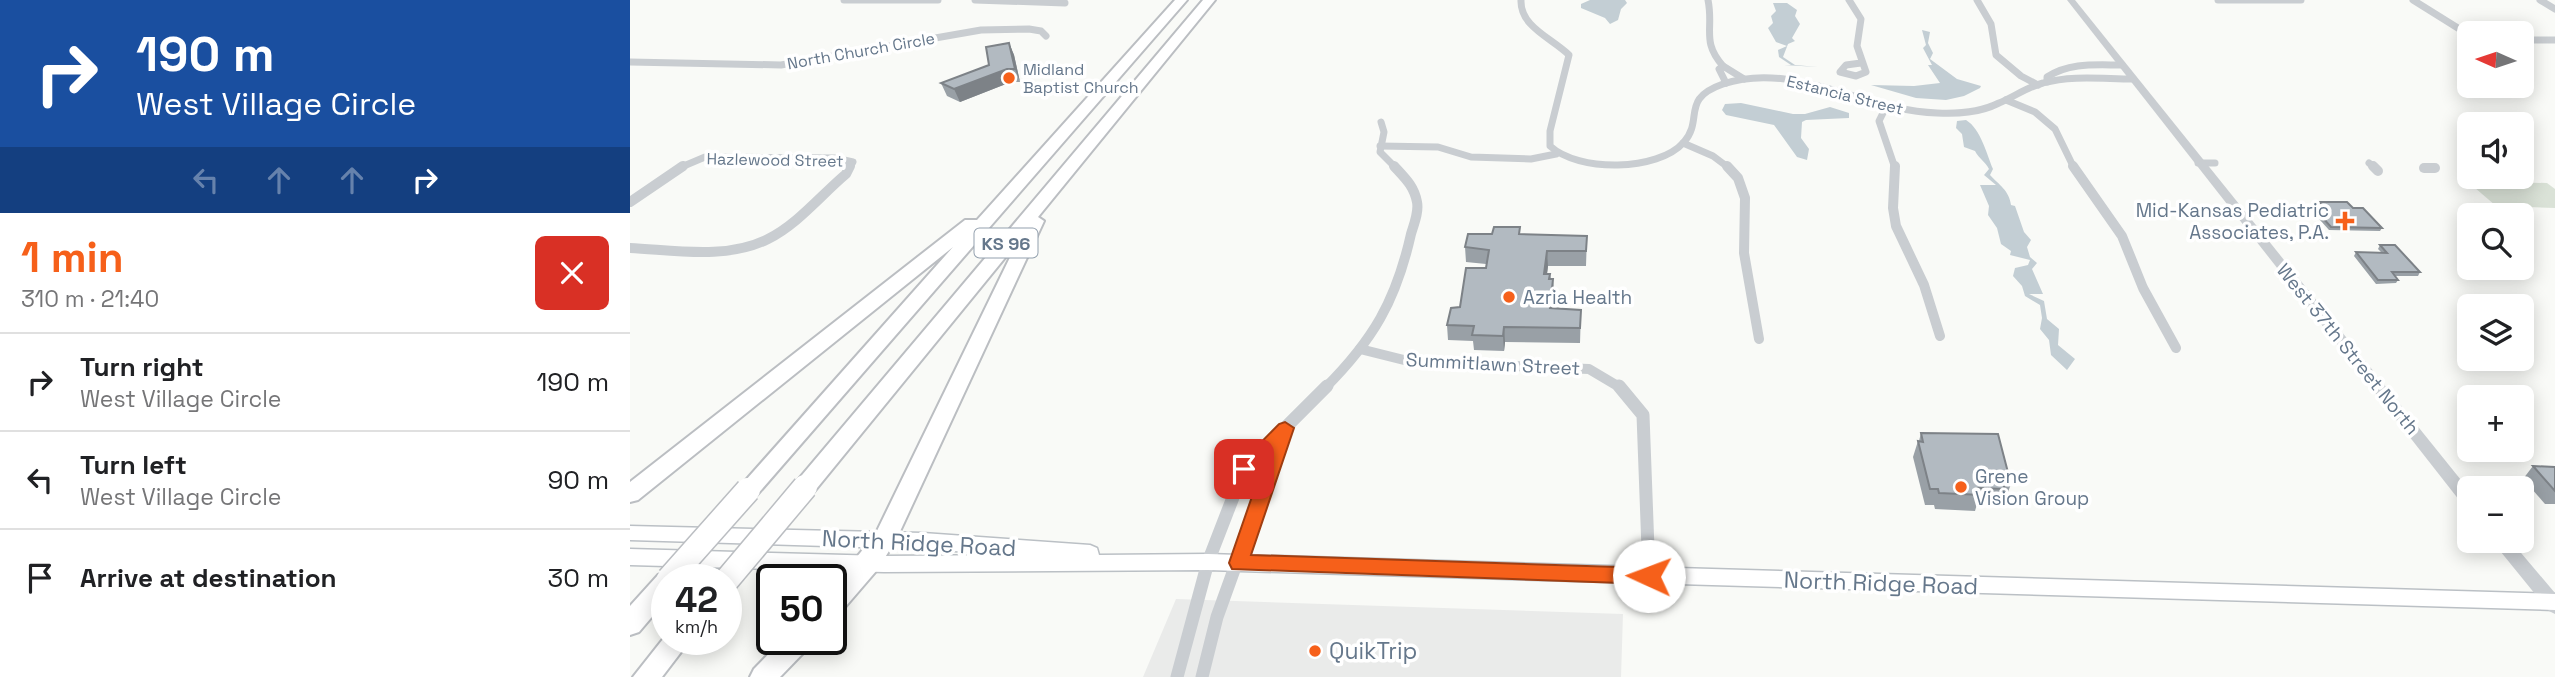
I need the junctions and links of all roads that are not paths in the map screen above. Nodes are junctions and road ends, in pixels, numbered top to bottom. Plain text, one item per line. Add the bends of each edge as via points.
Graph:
1 (844, 0) edge
2 (938, 0) edge
3 (975, 0) edge
4 (1181, 0) edge
5 (1209, 0) edge
6 (1521, 0) edge
7 (1708, 0) edge
8 (1849, 0) edge
9 (1977, 0) edge
10 (2071, 0) edge
11 (2218, 0) edge
12 (2301, 0) edge
13 (2413, 0) edge
14 (2540, 0) edge
15 (1065, 3) dead end
16 (2555, 9) edge
17 (2457, 29) edge
18 (1046, 36) dead end
19 (2534, 40) edge
20 (2555, 40) edge
21 (630, 62) edge
22 (1860, 63) dead end
23 (2122, 65) junction
24 (1723, 66) junction
25 (2016, 70) junction
26 (1744, 79) junction
27 (2047, 79) junction
28 (2133, 79) junction
29 (1726, 83) junction
30 (2038, 85) junction
31 (2006, 100) junction
32 (1886, 107) junction
33 (1381, 122) dead end
34 (1069, 127) junction
35 (1684, 143) junction
36 (1380, 146) junction
37 (1085, 147) junction
38 (1556, 153) junction
39 (2198, 163) junction
40 (2215, 163) dead end
41 (2369, 163) dead end
42 (2378, 171) dead end
43 (630, 202) edge
44 (630, 248) edge
45 (1940, 336) dead end
46 (1759, 339) dead end
47 (2176, 348) dead end
48 (1360, 349) junction
49 (1285, 428) junction
50 (2457, 486) edge
51 (630, 494) edge
52 (630, 533) edge
53 (884, 540) junction
54 (2511, 553) edge
55 (630, 556) edge
56 (1208, 562) junction
57 (868, 563) junction
58 (1239, 563) junction
59 (683, 564) edge
60 (740, 564) edge
61 (1649, 576) junction
62 (847, 587) edge
63 (651, 600) edge
64 (2554, 606) edge
65 (638, 615) edge
66 (665, 655) edge
67 (784, 655) edge
68 (646, 677) edge
69 (763, 677) edge
70 (1177, 677) edge
71 (1202, 677) edge

1 - 2 street
3 - 15 street
4 - 34 highway, KS 96
5 - 37 highway, KS 96
6 - 38 street via 1524,18 1569,55 1550,131 1550,145
7 - 24 street via 1707,42
8 - 22 street via 1861,19 1856,42
9 - 25 street via 1990,24 1997,55
10 - 23 street, West 37th Street North
11 - 12 street
13 - 17 street
14 - 16 street
18 - 21 street, North Church Circle via 1029,29 981,30 781,65
19 - 20 street
23 - 27 street, Estancia Street via 2068,67
23 - 28 street, West 37th Street North
24 - 26 street
24 - 29 street via 1719,69
25 - 27 street
25 - 30 street
26 - 29 street, Estancia Street
26 - 32 street, Estancia Street via 1806,83
27 - 28 street, Estancia Street
27 - 30 street, Estancia Street
28 - 39 street, West 37th Street North
29 - 35 street, Estancia Street via 1700,95
30 - 31 street, Estancia Street
31 - 32 street, Estancia Street via 1951,114
31 - 47 street via 2035,112 2055,129 2067,160 2122,236 2143,289
32 - 45 street via 1879,121 1895,164 1896,226 1924,285
33 - 36 street
34 - 51 highway via 961,233
34 - 59 highway, KS 96, bridge
35 - 38 street via 1663,156 1628,163 1591,164
35 - 46 street via 1721,161 1737,177 1745,195 1742,238
36 - 38 street via 1438,146 1471,157 1531,159
36 - 48 street via 1386,160 1412,185 1418,205 1388,309
37 - 53 highway via 1030,231
37 - 60 highway, KS 96, bridge
39 - 40 street
39 - 50 street, West 37th Street North
41 - 42 street
43 - 44 street, Hazlewood Street via 679,167 715,156 853,162 846,174 777,233 749,247
48 - 49 street
48 - 61 street, Summitlawn Street via 1412,362 1589,369 1611,379 1643,415
49 - 56 street via 1244,469
49 - 58 street
52 - 53 main road, North Ridge Road
53 - 56 main road, North Ridge Road
53 - 57 highway
54 - 64 street
55 - 57 main road, North Ridge Road
56 - 57 main road, North Ridge Road
56 - 58 main road, North Ridge Road
56 - 70 street
57 - 62 highway
58 - 61 main road, North Ridge Road
58 - 71 street via 1217,618
61 - 64 main road, North Ridge Road
63 - 65 highway, KS 96
66 - 68 highway
67 - 69 highway

